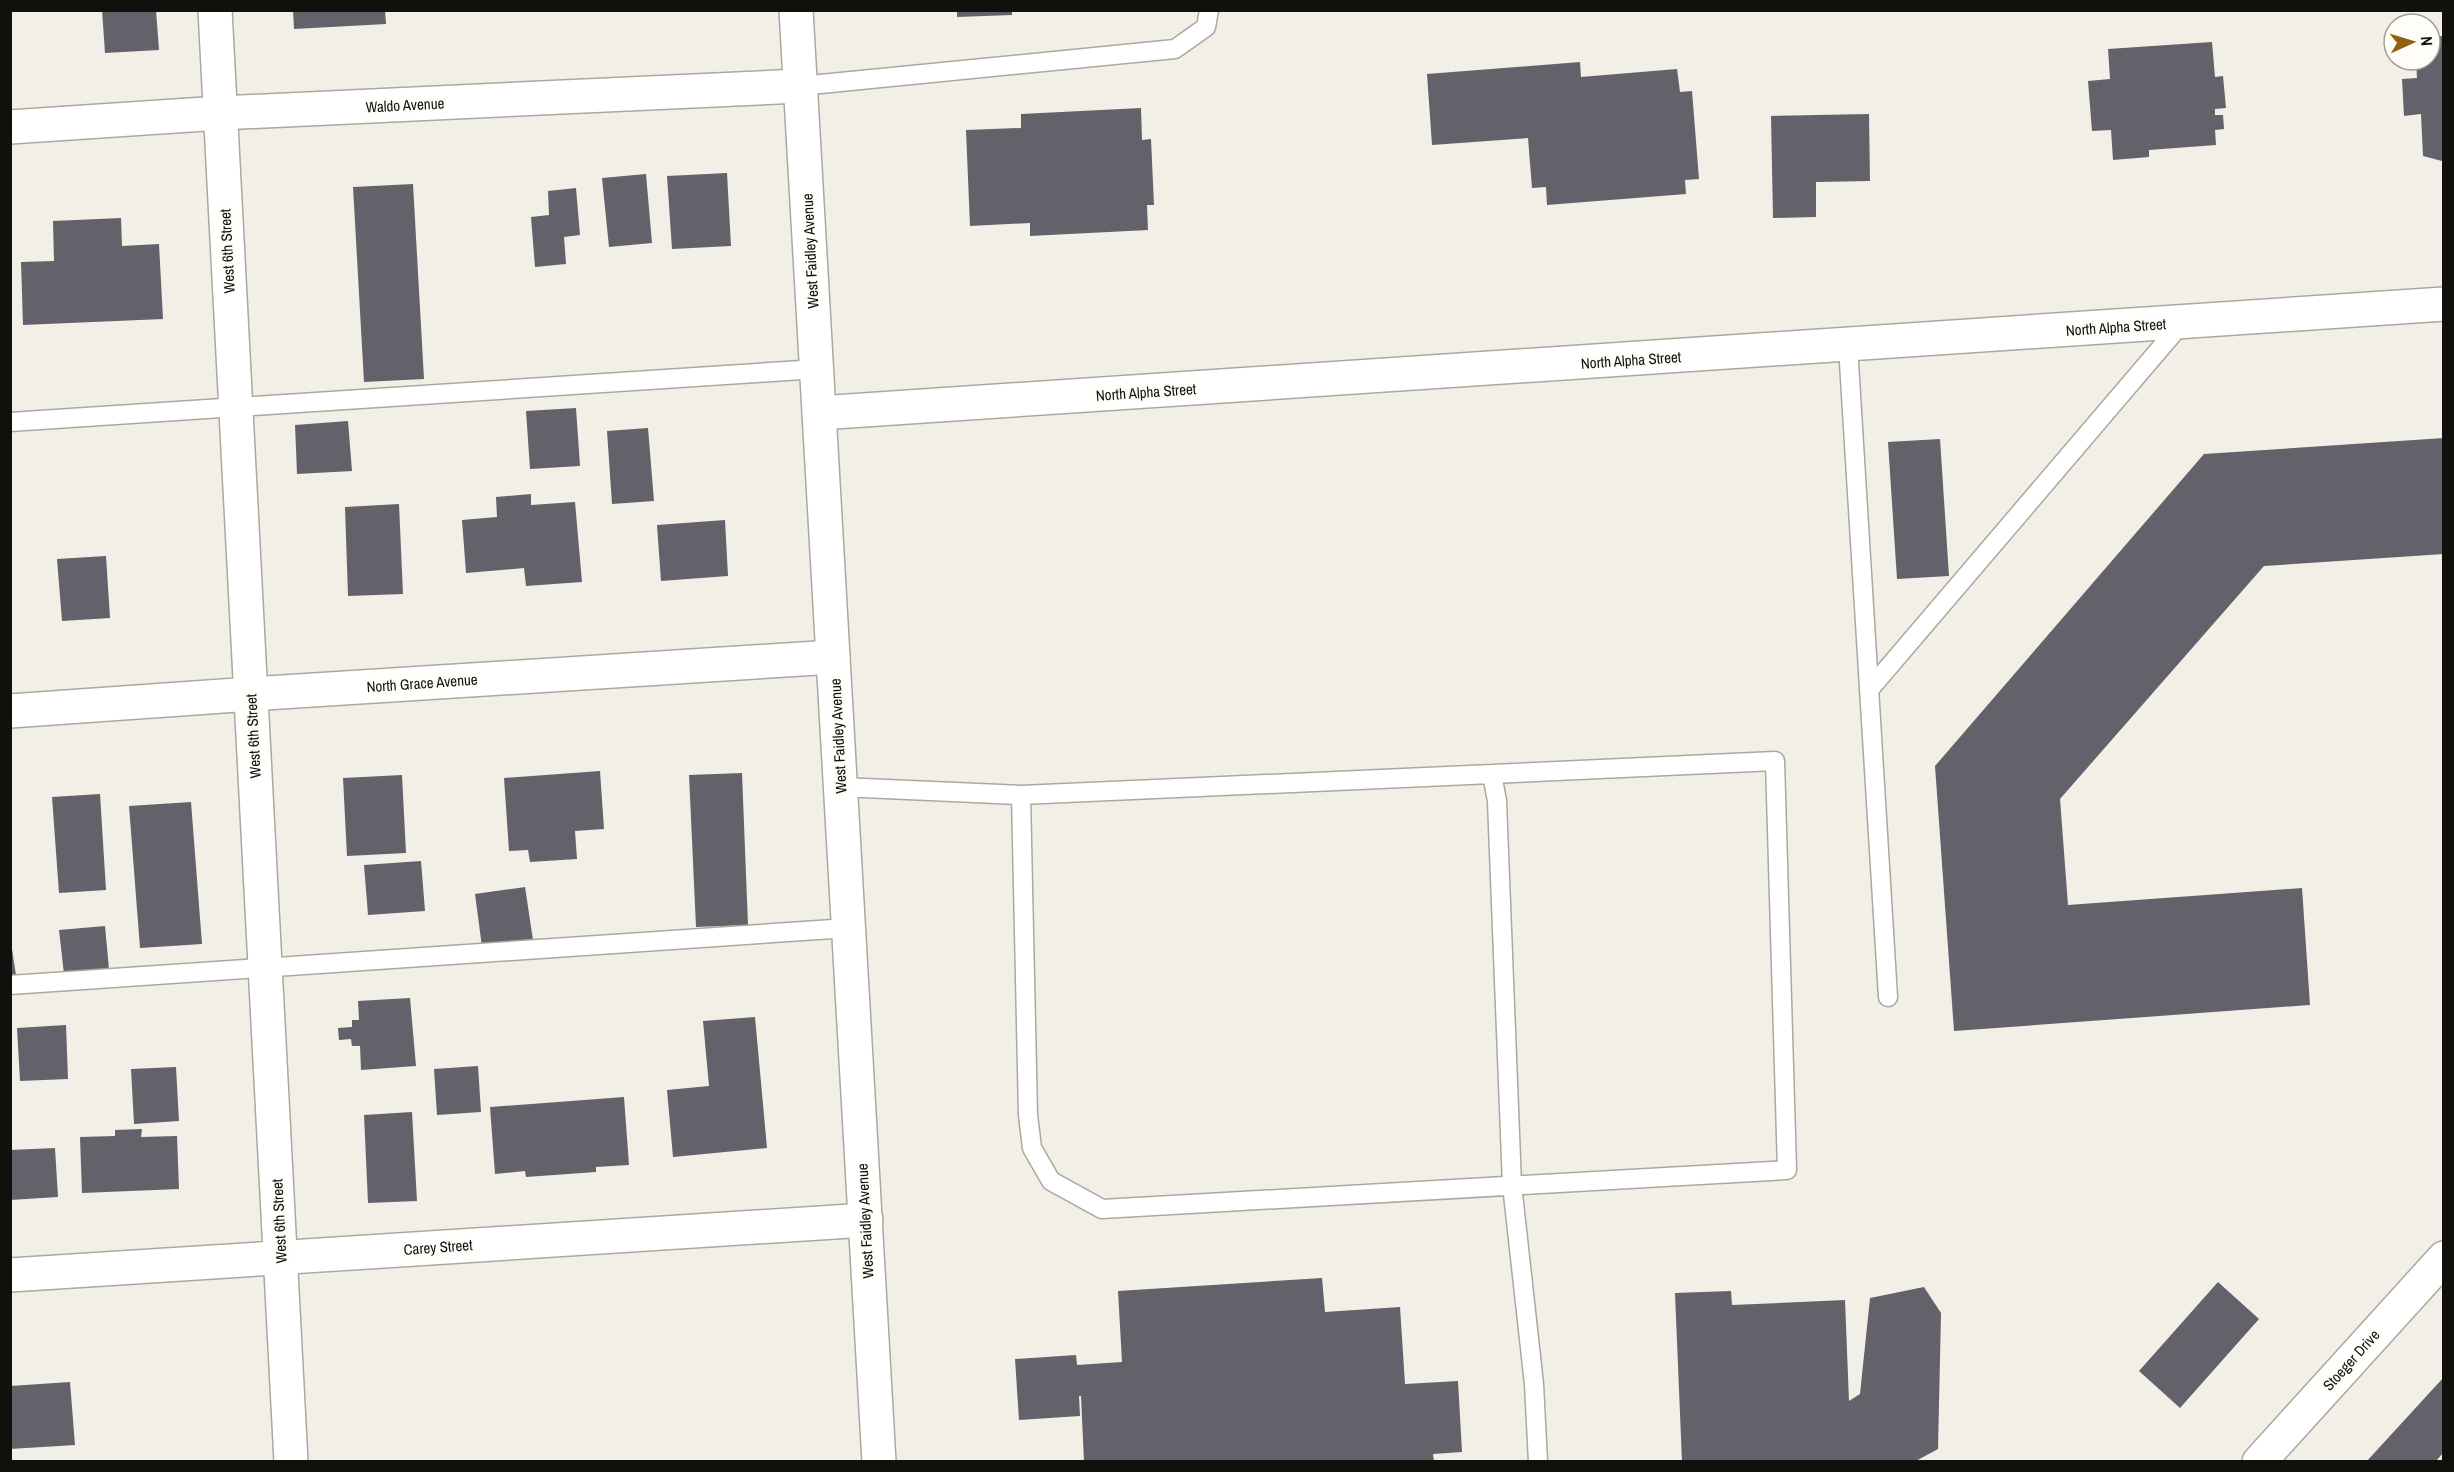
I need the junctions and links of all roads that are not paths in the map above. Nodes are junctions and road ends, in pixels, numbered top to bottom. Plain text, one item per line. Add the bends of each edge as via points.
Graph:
1 (215, 10) edge
2 (796, 10) edge
3 (1209, 10) edge
4 (800, 86) junction
5 (220, 113) junction
6 (10, 127) edge
7 (2444, 304) edge
8 (2182, 323) junction
9 (1848, 346) junction
10 (817, 369) junction
11 (236, 407) junction
12 (819, 414) junction
13 (10, 422) edge
14 (833, 657) junction
15 (1869, 690) junction
16 (251, 694) junction
17 (10, 711) edge
18 (1492, 774) junction
19 (841, 786) junction
20 (1021, 795) junction
21 (848, 928) junction
22 (265, 968) junction
23 (10, 985) edge
24 (1888, 997) dead end
25 (1512, 1185) junction
26 (866, 1220) junction
27 (280, 1257) junction
28 (2444, 1258) edge
29 (10, 1275) edge
30 (291, 1461) edge
31 (879, 1461) edge
32 (1538, 1461) edge
33 (2259, 1461) edge

1 - 5 street, West 6th Street
2 - 4 street, West Faidley Avenue
3 - 4 lane via 1206,27 1175,49
4 - 5 street, Waldo Avenue
4 - 10 street, West Faidley Avenue
5 - 6 street, Waldo Avenue
5 - 11 street, West 6th Street
7 - 8 street, North Alpha Street
8 - 9 street, North Alpha Street
8 - 15 lane
9 - 12 street, North Alpha Street
9 - 15 lane
10 - 11 lane
10 - 12 street, West Faidley Avenue
11 - 13 lane
11 - 16 street, West 6th Street
12 - 14 street, West Faidley Avenue
14 - 16 street, North Grace Avenue
14 - 19 street, West Faidley Avenue
15 - 24 lane
16 - 17 street, North Grace Avenue
16 - 22 street, West 6th Street
18 - 20 lane
18 - 25 lane via 1497,801
18 - 25 lane via 1775,761 1787,1170
19 - 20 lane
19 - 21 street, West Faidley Avenue
20 - 25 lane via 1028,1115 1032,1148 1051,1181 1102,1209
21 - 22 lane
21 - 26 street, West Faidley Avenue
22 - 23 lane
22 - 27 street, West 6th Street
25 - 32 lane via 1534,1384
26 - 27 street, Carey Street
26 - 31 street, West Faidley Avenue
27 - 29 street, Carey Street
27 - 30 street, West 6th Street
28 - 33 street, Stoeger Drive

